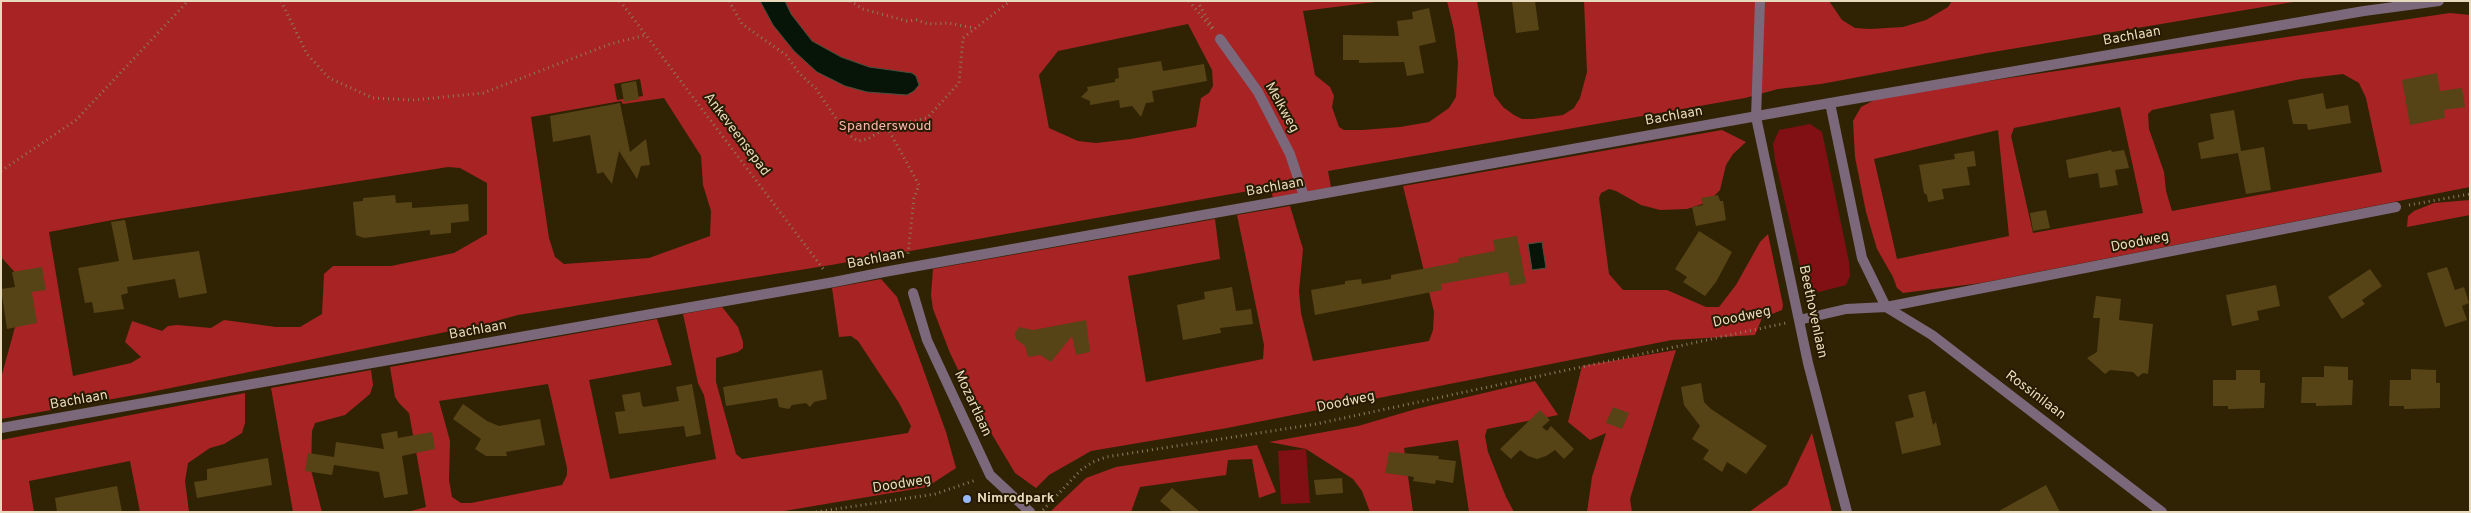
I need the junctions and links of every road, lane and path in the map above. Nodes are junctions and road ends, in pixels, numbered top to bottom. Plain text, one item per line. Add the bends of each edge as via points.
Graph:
1 (188, 1) edge
2 (281, 1) edge
3 (620, 1) edge
4 (730, 1) edge
5 (850, 1) edge
6 (1010, 1) edge
7 (1189, 1) edge
8 (1197, 1) edge
9 (1760, 1) edge
10 (2439, 1) edge
11 (975, 28) junction
12 (646, 35) junction
13 (1220, 39) junction
14 (1830, 103) junction
15 (1756, 117) junction
16 (887, 127) junction
17 (1, 171) edge
18 (2470, 194) edge
19 (1304, 196) junction
20 (2396, 207) joint
21 (907, 269) junction
22 (834, 282) junction
23 (913, 293) dead end
24 (1886, 308) junction
25 (1799, 320) junction
26 (1, 428) edge
27 (990, 475) junction
28 (816, 512) edge
29 (1030, 512) edge
30 (1041, 512) edge
31 (1847, 512) edge
32 (2162, 512) edge

1 - 17 path via 76,120
2 - 12 path via 307,54 329,78 373,98 413,100 483,93 610,44
3 - 12 path, Ankeveensepad
4 - 16 path via 742,24 786,55 799,74 816,88 846,132 858,141 868,139
5 - 11 path via 863,9 907,21
6 - 11 path
7 - 13 path
8 - 13 path
9 - 15 street, Beethovenlaan
10 - 14 street, Bachlaan via 2364,11
11 - 16 path via 963,38 959,83 928,118
12 - 22 path, Ankeveensepad
13 - 19 street, Melkweg via 1258,92 1290,154
14 - 15 street
14 - 24 street via 1862,258
15 - 19 street, Bachlaan
15 - 25 street, Beethovenlaan
16 - 21 path via 919,185 914,198
18 - 20 path
19 - 21 street, Bachlaan
20 - 24 street, Doodweg
21 - 22 street, Bachlaan
22 - 26 street, Bachlaan
23 - 27 street, Mozartlaan via 927,340
24 - 25 street, Doodweg via 1846,309
24 - 32 street, Rossinilaan via 1932,335
25 - 30 path, Doodweg via 1316,424 1106,457 1081,470
25 - 31 street, Beethovenlaan
27 - 28 path, Doodweg via 935,494
27 - 29 street, Mozartlaan

